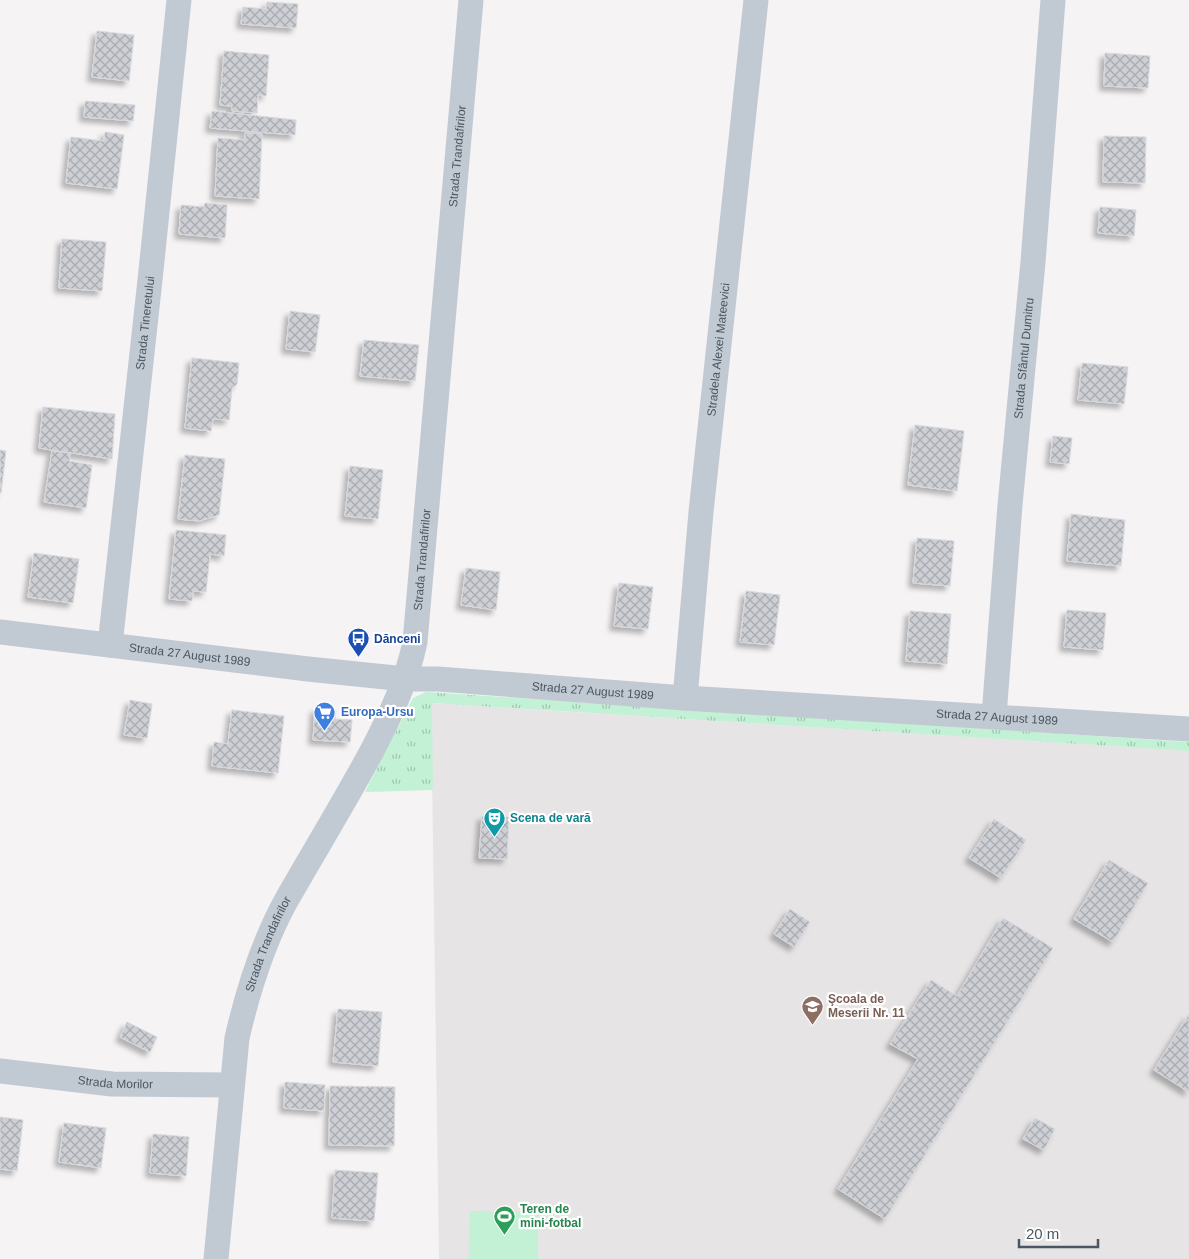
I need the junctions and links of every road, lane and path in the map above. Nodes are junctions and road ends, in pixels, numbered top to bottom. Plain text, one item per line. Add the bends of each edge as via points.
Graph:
1 (179, 0) edge
2 (471, 0) edge
3 (756, 0) edge
4 (1053, 0) edge
5 (0, 632) edge
6 (110, 645) junction
7 (405, 679) junction
8 (685, 698) junction
9 (994, 716) junction
10 (1189, 729) edge
11 (0, 1071) edge
12 (231, 1085) junction
13 (216, 1259) edge

1 - 6 street, Strada Tineretului
2 - 7 street, Strada Trandafirilor via 415,642
3 - 8 street, Stradela Alexei Mateevici via 701,512
4 - 9 street, Strada Sfântul Dumitru
5 - 6 street, Strada 27 August 1989
6 - 7 street, Strada 27 August 1989
7 - 8 street, Strada 27 August 1989
7 - 12 street, Strada Trandafirilor via 361,772 271,931 244,1006 236,1038
8 - 9 street, Strada 27 August 1989
9 - 10 street, Strada 27 August 1989
11 - 12 street, Strada Morilor via 112,1084
12 - 13 street, Strada Trandafirilor

